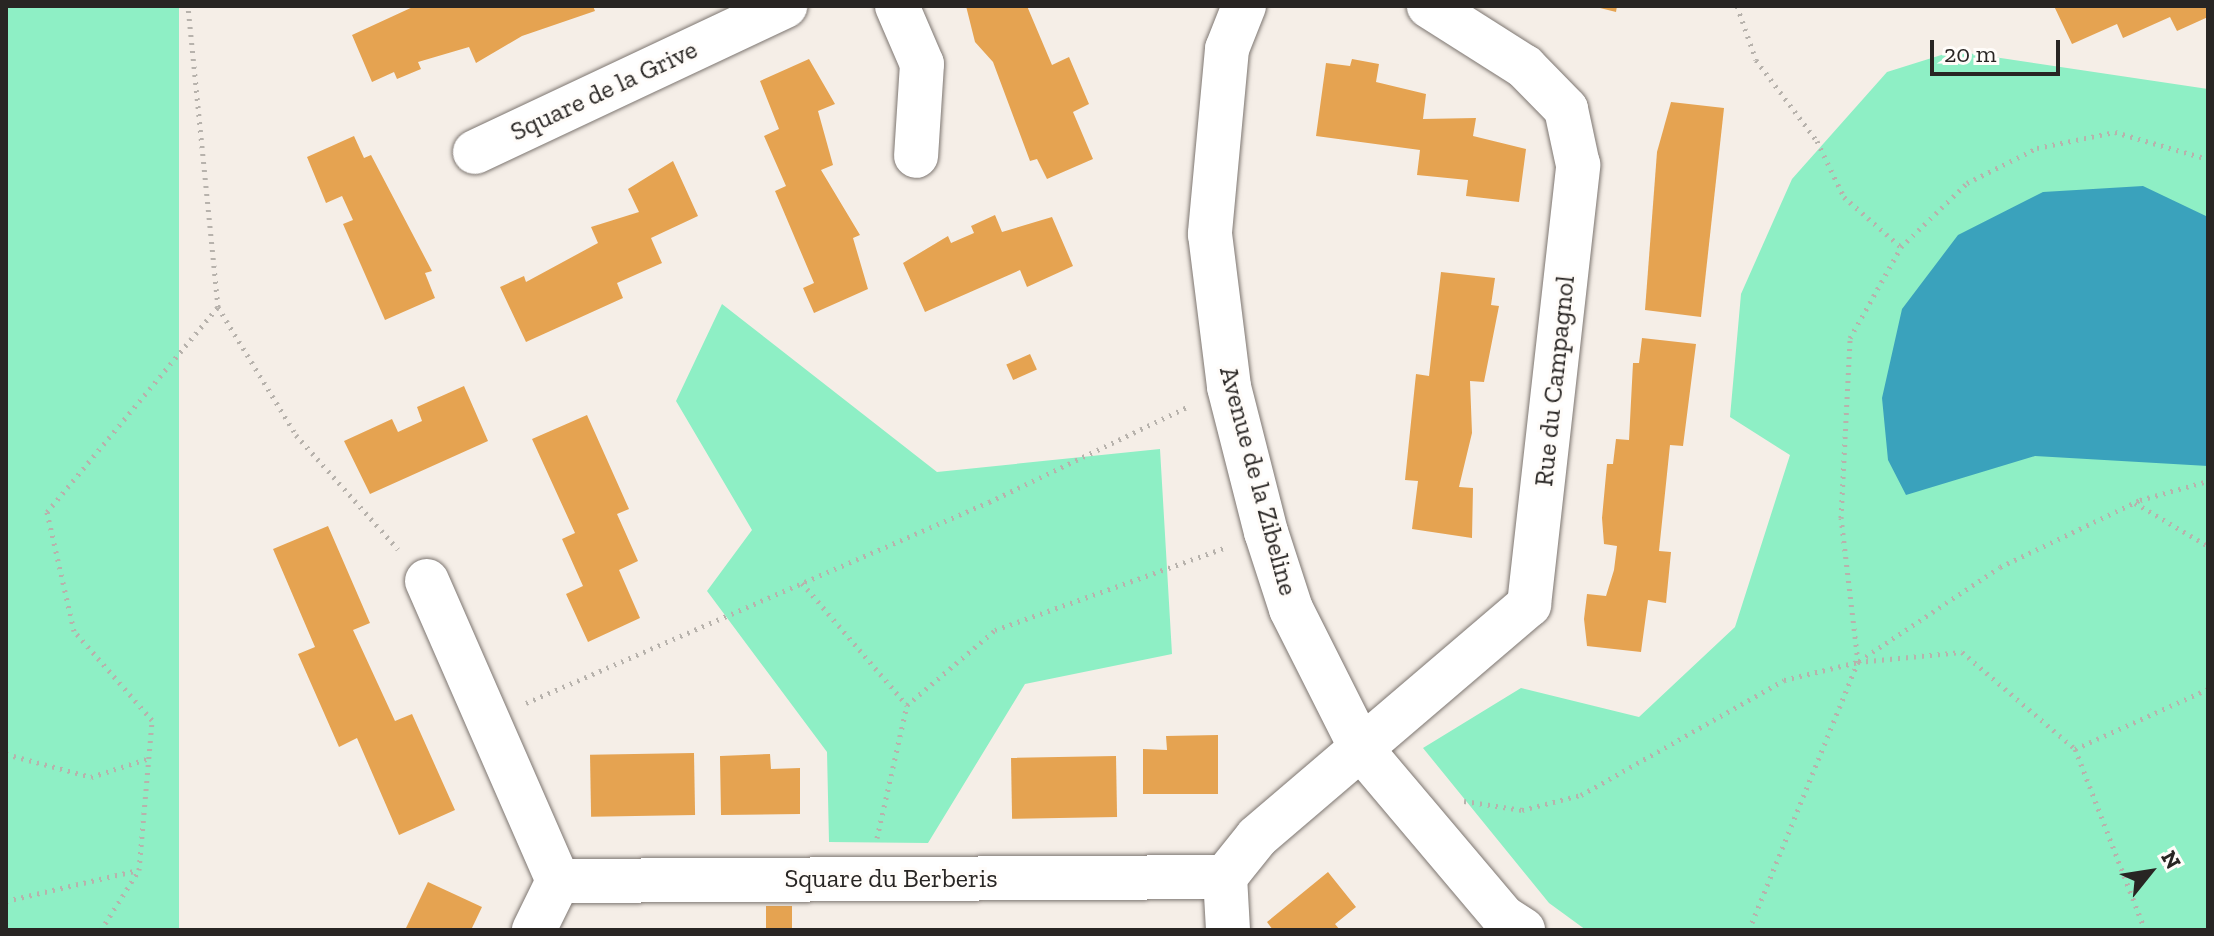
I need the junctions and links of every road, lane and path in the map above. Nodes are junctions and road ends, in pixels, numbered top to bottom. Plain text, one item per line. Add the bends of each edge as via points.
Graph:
1 (188, 6) edge
2 (785, 6) edge
3 (897, 6) edge
4 (1244, 6) edge
5 (1429, 6) edge
6 (1737, 6) edge
7 (726, 18) edge
8 (475, 152) dead end
9 (916, 156) dead end
10 (2208, 159) edge
11 (1901, 247) junction
12 (218, 307) junction
13 (1229, 387) junction
14 (2208, 481) edge
15 (2135, 503) junction
16 (1266, 532) junction
17 (2208, 546) edge
18 (427, 581) joint
19 (802, 583) junction
20 (1858, 662) junction
21 (2208, 689) edge
22 (907, 705) junction
23 (489, 719) junction
24 (2075, 749) junction
25 (1362, 750) junction
26 (6, 754) edge
27 (150, 758) junction
28 (1407, 803) junction
29 (139, 870) junction
30 (1225, 877) junction
31 (870, 879) junction
32 (558, 881) junction
33 (6, 901) edge
34 (101, 930) edge
35 (534, 930) edge
36 (1228, 930) edge
37 (1523, 930) edge
38 (1749, 930) edge
39 (2145, 930) edge

1 - 12 path
2 - 7 street, Square de la Grive
3 - 9 street via 922,64
4 - 13 street, Avenue de la Zibeline via 1227,49 1210,234
5 - 25 street, Rue du Campagnol via 1525,67 1566,109 1578,165 1529,605
6 - 11 path via 1756,60 1817,141 1844,197
7 - 8 street, Square de la Grive
10 - 11 path via 2115,132 2037,148 1967,183
11 - 20 path via 1850,338 1841,518
12 - 18 path via 296,435
12 - 27 path via 47,512 74,631 152,720
13 - 16 street, Avenue de la Zibeline
13 - 19 path
14 - 15 path
15 - 17 path
15 - 20 path via 2000,567
16 - 22 path via 995,630
16 - 25 street, Avenue de la Zibeline via 1291,609
18 - 23 street
19 - 22 path
19 - 23 path
20 - 24 path via 1962,652
20 - 28 path via 1784,680 1581,795 1522,810 1448,798
20 - 38 path
21 - 24 path
22 - 31 path via 889,760
23 - 32 street
24 - 39 path
25 - 28 street, Avenue de la Zibeline
25 - 30 street, Rue du Campagnol via 1257,837
26 - 27 path via 91,777
27 - 29 path
28 - 37 street, Avenue de la Zibeline via 1503,917
29 - 33 path
29 - 34 path
30 - 31 street, Square du Berberis
30 - 36 street
31 - 32 street, Square du Berberis
32 - 35 street

